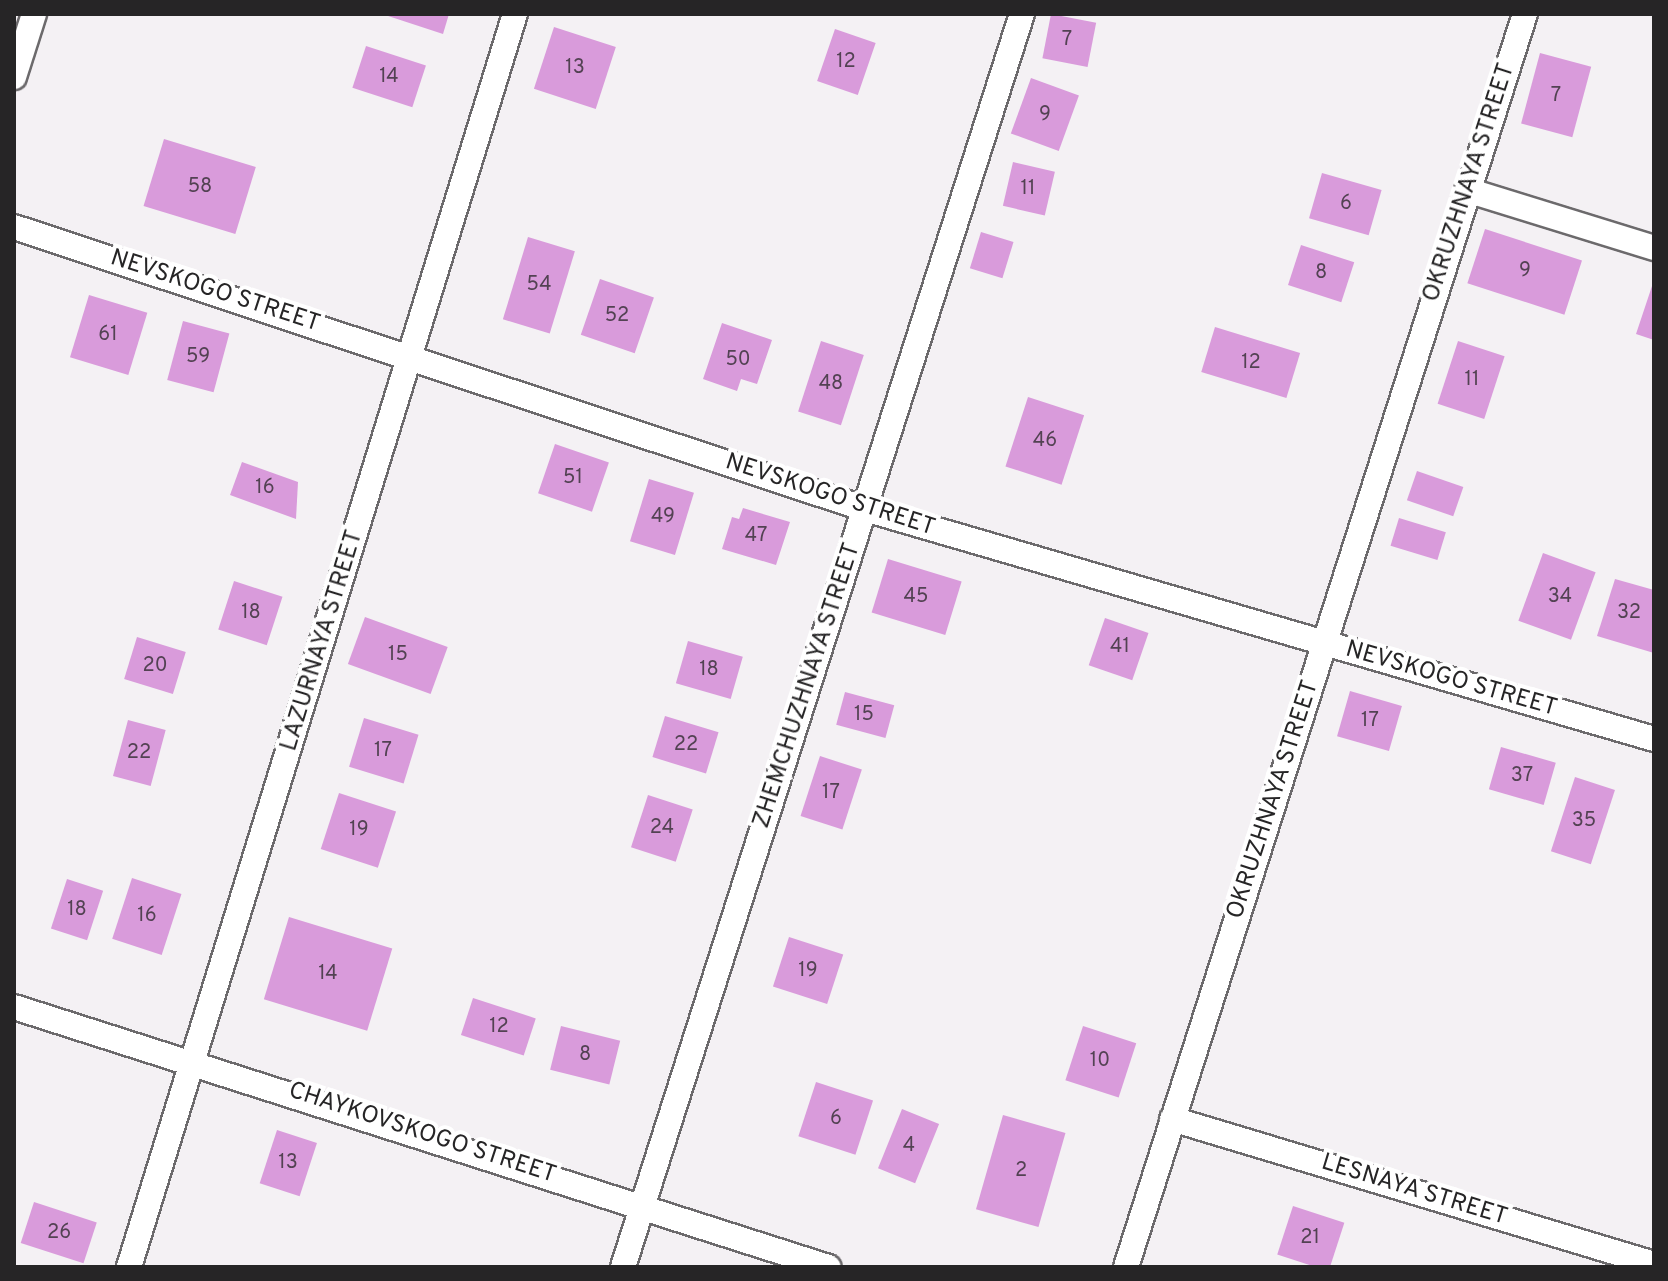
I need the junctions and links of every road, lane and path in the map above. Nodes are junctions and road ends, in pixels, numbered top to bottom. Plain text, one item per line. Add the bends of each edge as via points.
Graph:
1 (34, 14) edge
2 (515, 14) edge
3 (1022, 14) edge
4 (1525, 14) edge
5 (14, 77) edge
6 (1467, 190) junction
7 (14, 227) edge
8 (1654, 248) edge
9 (411, 355) junction
10 (865, 509) junction
11 (1324, 642) junction
12 (1654, 739) edge
13 (14, 1007) edge
14 (193, 1061) junction
15 (1172, 1119) junction
16 (642, 1206) junction
17 (1654, 1264) edge
18 (129, 1267) edge
19 (623, 1267) edge
20 (828, 1267) edge
21 (1126, 1267) edge

1 - 5 street
2 - 9 street, LAZURNAYA STREET
3 - 10 street, ZHEMCHUZHNAYA STREET
4 - 6 street, OKRUZHNAYA STREET
6 - 8 street
6 - 11 street, OKRUZHNAYA STREET
7 - 9 street, NEVSKOGO STREET
9 - 10 street, NEVSKOGO STREET
9 - 14 street, LAZURNAYA STREET
10 - 11 street, NEVSKOGO STREET
10 - 16 street, ZHEMCHUZHNAYA STREET
11 - 12 street, NEVSKOGO STREET
11 - 15 street, OKRUZHNAYA STREET
13 - 14 street, CHAYKOVSKOGO STREET
14 - 16 street, CHAYKOVSKOGO STREET
14 - 18 street, LAZURNAYA STREET
15 - 17 street, LESNAYA STREET
15 - 21 street, OKRUZHNAYA STREET
16 - 19 street, ZHEMCHUZHNAYA STREET
16 - 20 street, CHAYKOVSKOGO STREET

